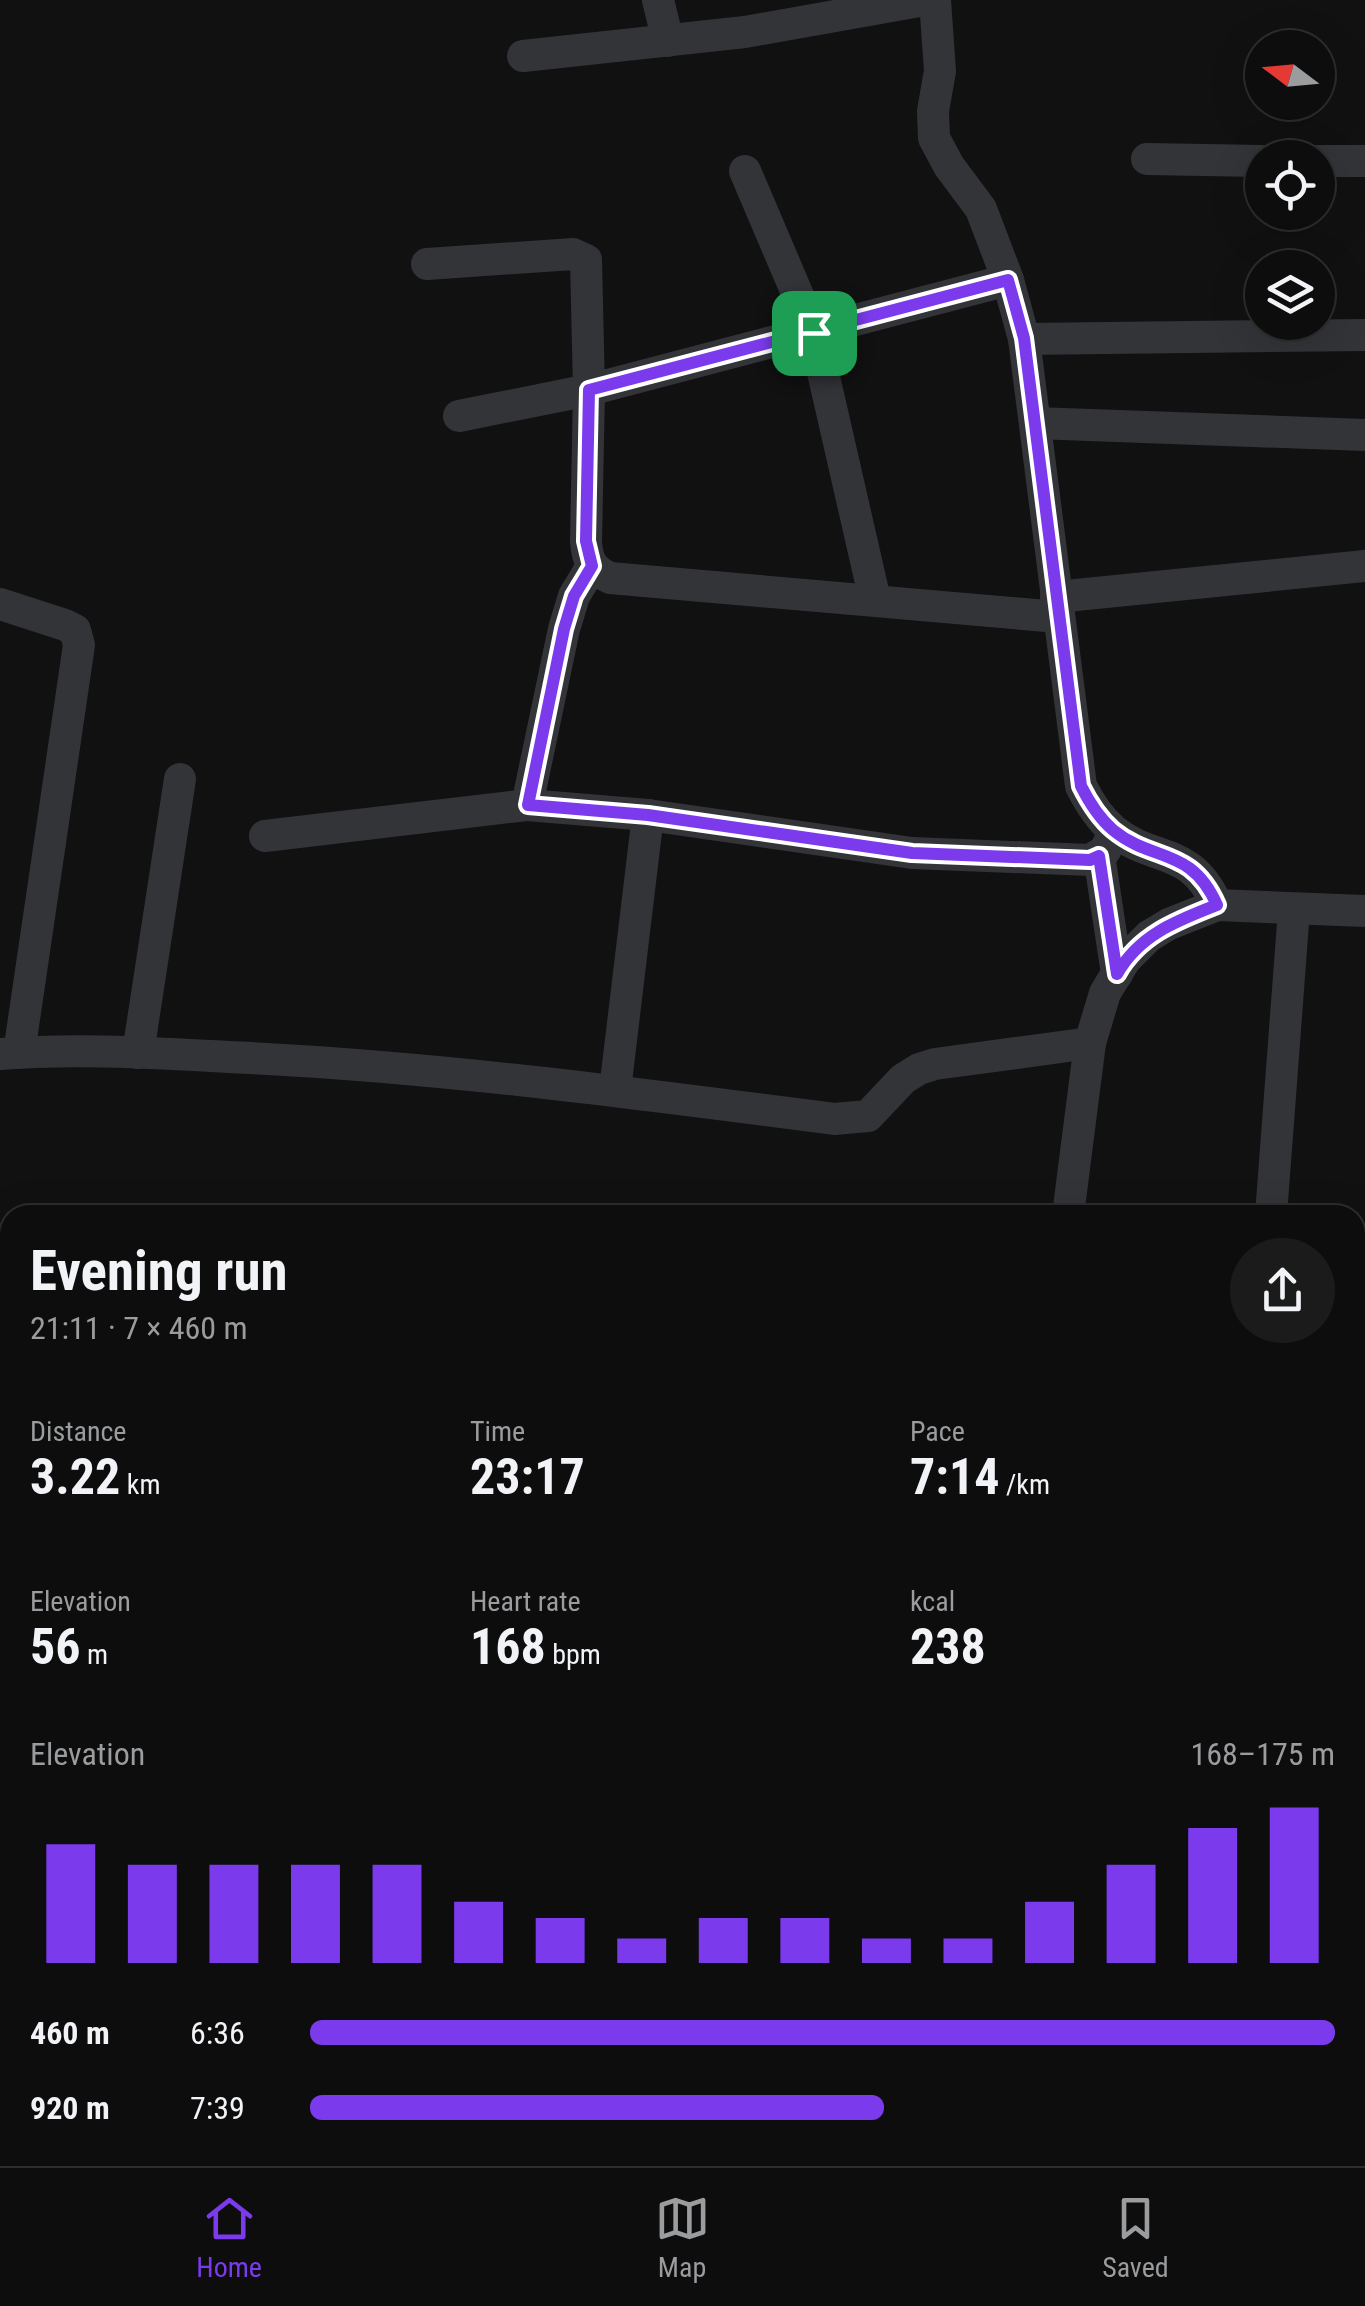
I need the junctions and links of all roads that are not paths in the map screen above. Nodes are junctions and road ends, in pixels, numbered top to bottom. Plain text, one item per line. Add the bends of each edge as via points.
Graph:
1 (658, 0) edge
2 (925, 0) edge
3 (935, 0) edge
4 (668, 41) junction
5 (523, 56) dead end
6 (1147, 160) dead end
7 (1245, 160) edge
8 (1335, 161) edge
9 (1365, 162) edge
10 (746, 170) dead end
11 (427, 264) dead end
12 (1008, 280) junction
13 (814, 333) junction
14 (1365, 335) edge
15 (1024, 338) junction
16 (589, 390) junction
17 (459, 416) dead end
18 (1035, 422) junction
19 (1365, 434) edge
20 (592, 566) junction
21 (1365, 566) edge
22 (875, 600) junction
23 (0, 604) edge
24 (1057, 607) junction
25 (180, 779) dead end
26 (528, 805) junction
27 (648, 815) junction
28 (265, 836) dead end
29 (1106, 843) junction
30 (1217, 905) junction
31 (1294, 910) junction
32 (1365, 911) edge
33 (1117, 974) junction
34 (1090, 1043) junction
35 (138, 1052) junction
36 (10, 1054) edge
37 (615, 1090) junction
38 (1069, 1205) edge
39 (1272, 1205) edge

1 - 4 street
2 - 4 street
3 - 12 street via 940,71 934,138 981,209
4 - 5 street
6 - 7 street
8 - 9 street
10 - 13 street
11 - 16 street via 573,254 586,260
12 - 13 street
12 - 15 street
13 - 16 street
13 - 22 street
14 - 15 street
15 - 18 street
16 - 17 street
16 - 20 street via 586,541
18 - 19 street
18 - 24 street
20 - 22 street via 610,578
20 - 26 street via 564,629
21 - 24 street
22 - 24 street
23 - 36 street via 66,625 75,630 79,646
24 - 29 street via 1081,786
25 - 35 street
26 - 27 street
26 - 28 street
27 - 29 street via 912,853 1090,860
27 - 37 street
29 - 30 street via 1193,869
29 - 33 street
30 - 31 street
30 - 33 street via 1148,936
31 - 32 street
31 - 39 street
33 - 34 street
34 - 37 street via 919,1069 868,1116 854,1119
34 - 38 street
35 - 36 street
35 - 37 street via 346,1062

